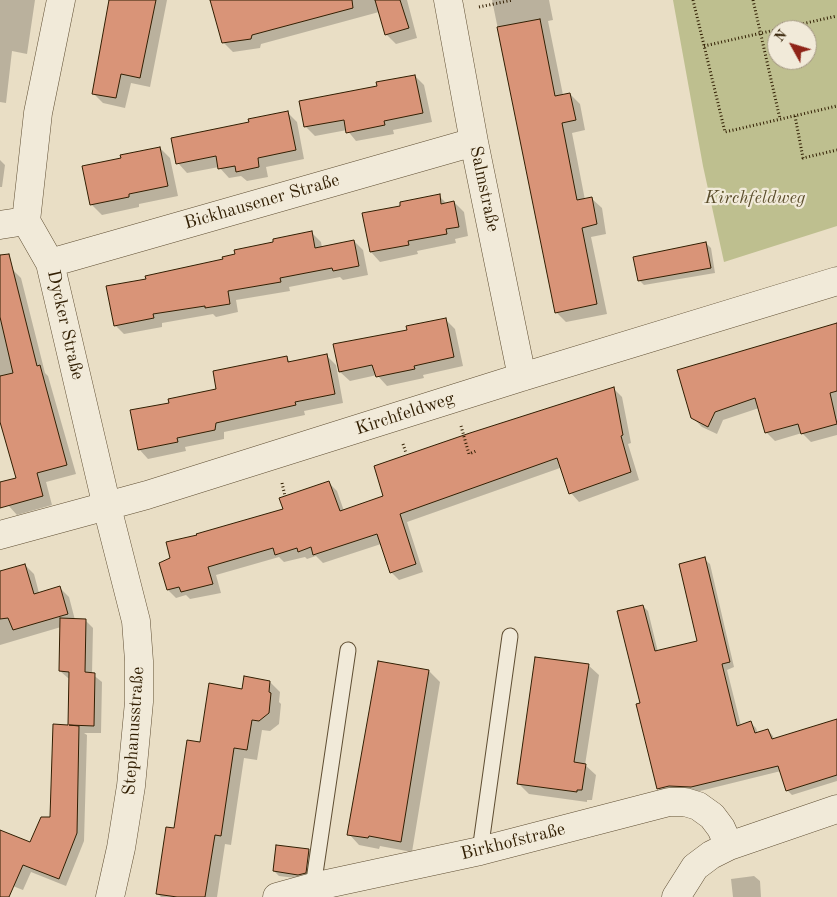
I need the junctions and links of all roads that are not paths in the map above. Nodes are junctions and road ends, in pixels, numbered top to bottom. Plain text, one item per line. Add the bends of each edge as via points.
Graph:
1 (61, 0) edge
2 (450, 7) edge
3 (474, 142) junction
4 (13, 223) edge
5 (50, 263) junction
6 (837, 281) edge
7 (522, 377) junction
8 (107, 506) junction
9 (0, 535) edge
10 (510, 636) dead end
11 (348, 650) dead end
12 (837, 809) edge
13 (730, 846) junction
14 (480, 851) junction
15 (313, 887) junction
16 (110, 897) edge
17 (277, 897) edge
18 (676, 897) edge

1 - 4 street, Dycker Straße
2 - 3 street, Salmstraße
3 - 5 street, Bickhausener Straße
3 - 7 street, Salmstraße
4 - 5 street, Dycker Straße
5 - 8 street, Dycker Straße
6 - 7 street, Kirchfeldweg
7 - 8 street, Kirchfeldweg
8 - 9 street, Kirchfeldweg
8 - 16 street, Stephanusstraße via 136,621 139,661 139,702 131,786
10 - 14 lane
11 - 15 lane
12 - 13 street
13 - 14 street, Birkhofstraße via 712,816 698,806 669,802
13 - 18 street via 695,867
14 - 15 street, Birkhofstraße
15 - 17 street, Birkhofstraße

